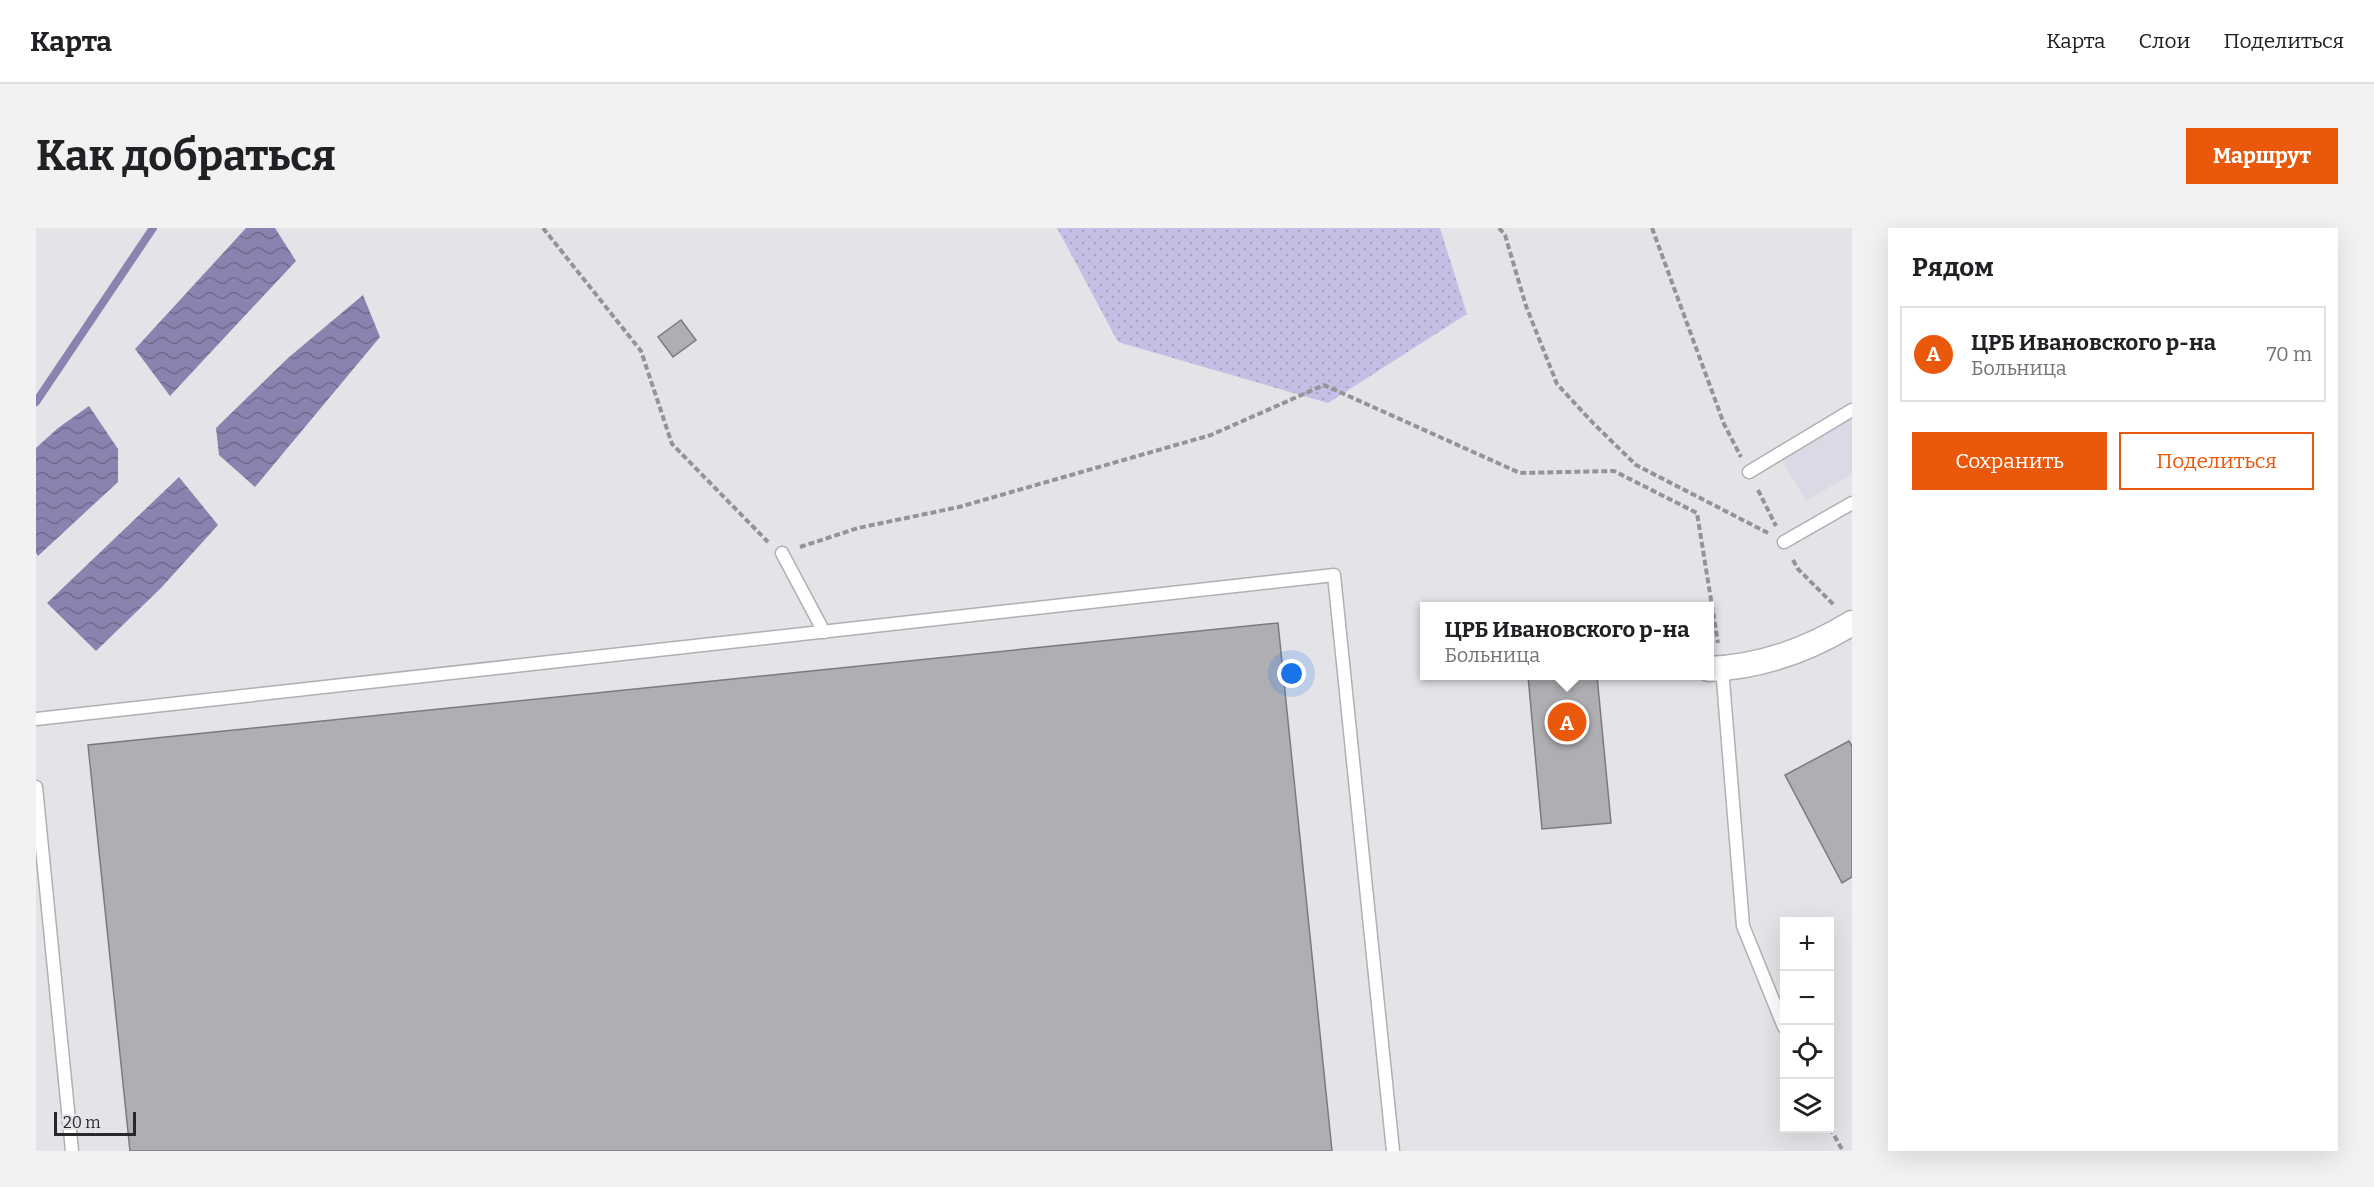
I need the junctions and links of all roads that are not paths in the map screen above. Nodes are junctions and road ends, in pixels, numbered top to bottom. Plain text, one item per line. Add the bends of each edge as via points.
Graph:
1 (1852, 410) edge
2 (1749, 472) road end
3 (1852, 503) edge
4 (1784, 542) road end
5 (782, 553) road end
6 (1844, 615) edge
7 (824, 632) junction
8 (1716, 668) edge
9 (36, 719) edge
10 (36, 787) edge
11 (1784, 1025) edge
12 (72, 1151) edge
13 (1393, 1151) edge

1 - 2 lane
3 - 4 lane
5 - 7 lane
6 - 8 street via 1828,638 1799,651 1768,661
7 - 9 lane
7 - 13 lane via 1334,575
8 - 11 lane via 1743,926
10 - 12 lane

